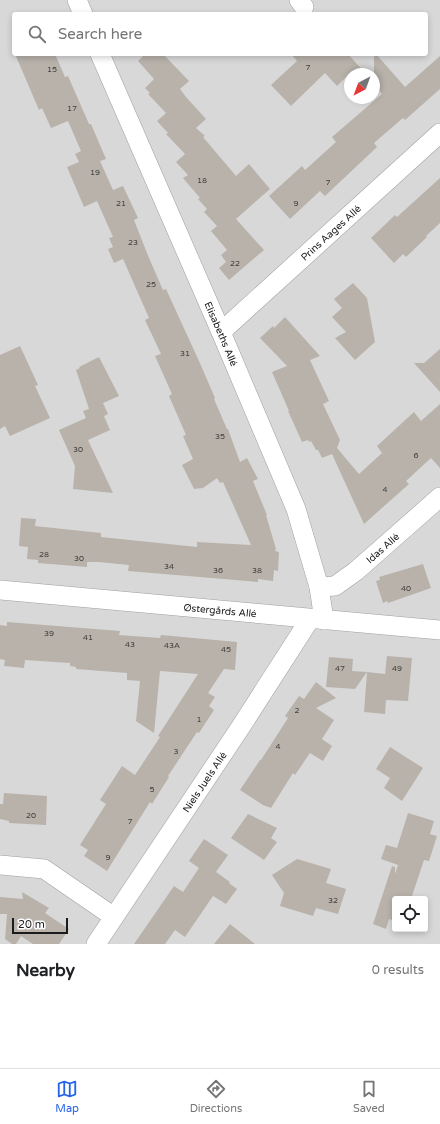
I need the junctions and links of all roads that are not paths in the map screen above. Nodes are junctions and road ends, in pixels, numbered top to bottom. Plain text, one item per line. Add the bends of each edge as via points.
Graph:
1 (77, 0) edge
2 (82, 12) edge
3 (101, 56) edge
4 (440, 134) edge
5 (221, 332) junction
6 (440, 497) edge
7 (319, 587) junction
8 (0, 590) edge
9 (317, 619) junction
10 (440, 630) edge
11 (0, 865) edge
12 (114, 917) junction
13 (96, 944) edge

1 - 2 street
3 - 5 street, Elisabeths Allé
4 - 5 street, Prins Aages Allé
5 - 7 street, Elisabeths Allé via 296,509
6 - 7 street, Idas Allé via 356,571 335,586
7 - 9 street, Elisabeths Allé
8 - 9 street, Østergårds Allé
9 - 10 street, Østergårds Allé
9 - 12 street, Niels Juels Allé via 236,734
11 - 12 street via 44,869
12 - 13 street, Niels Juels Allé

